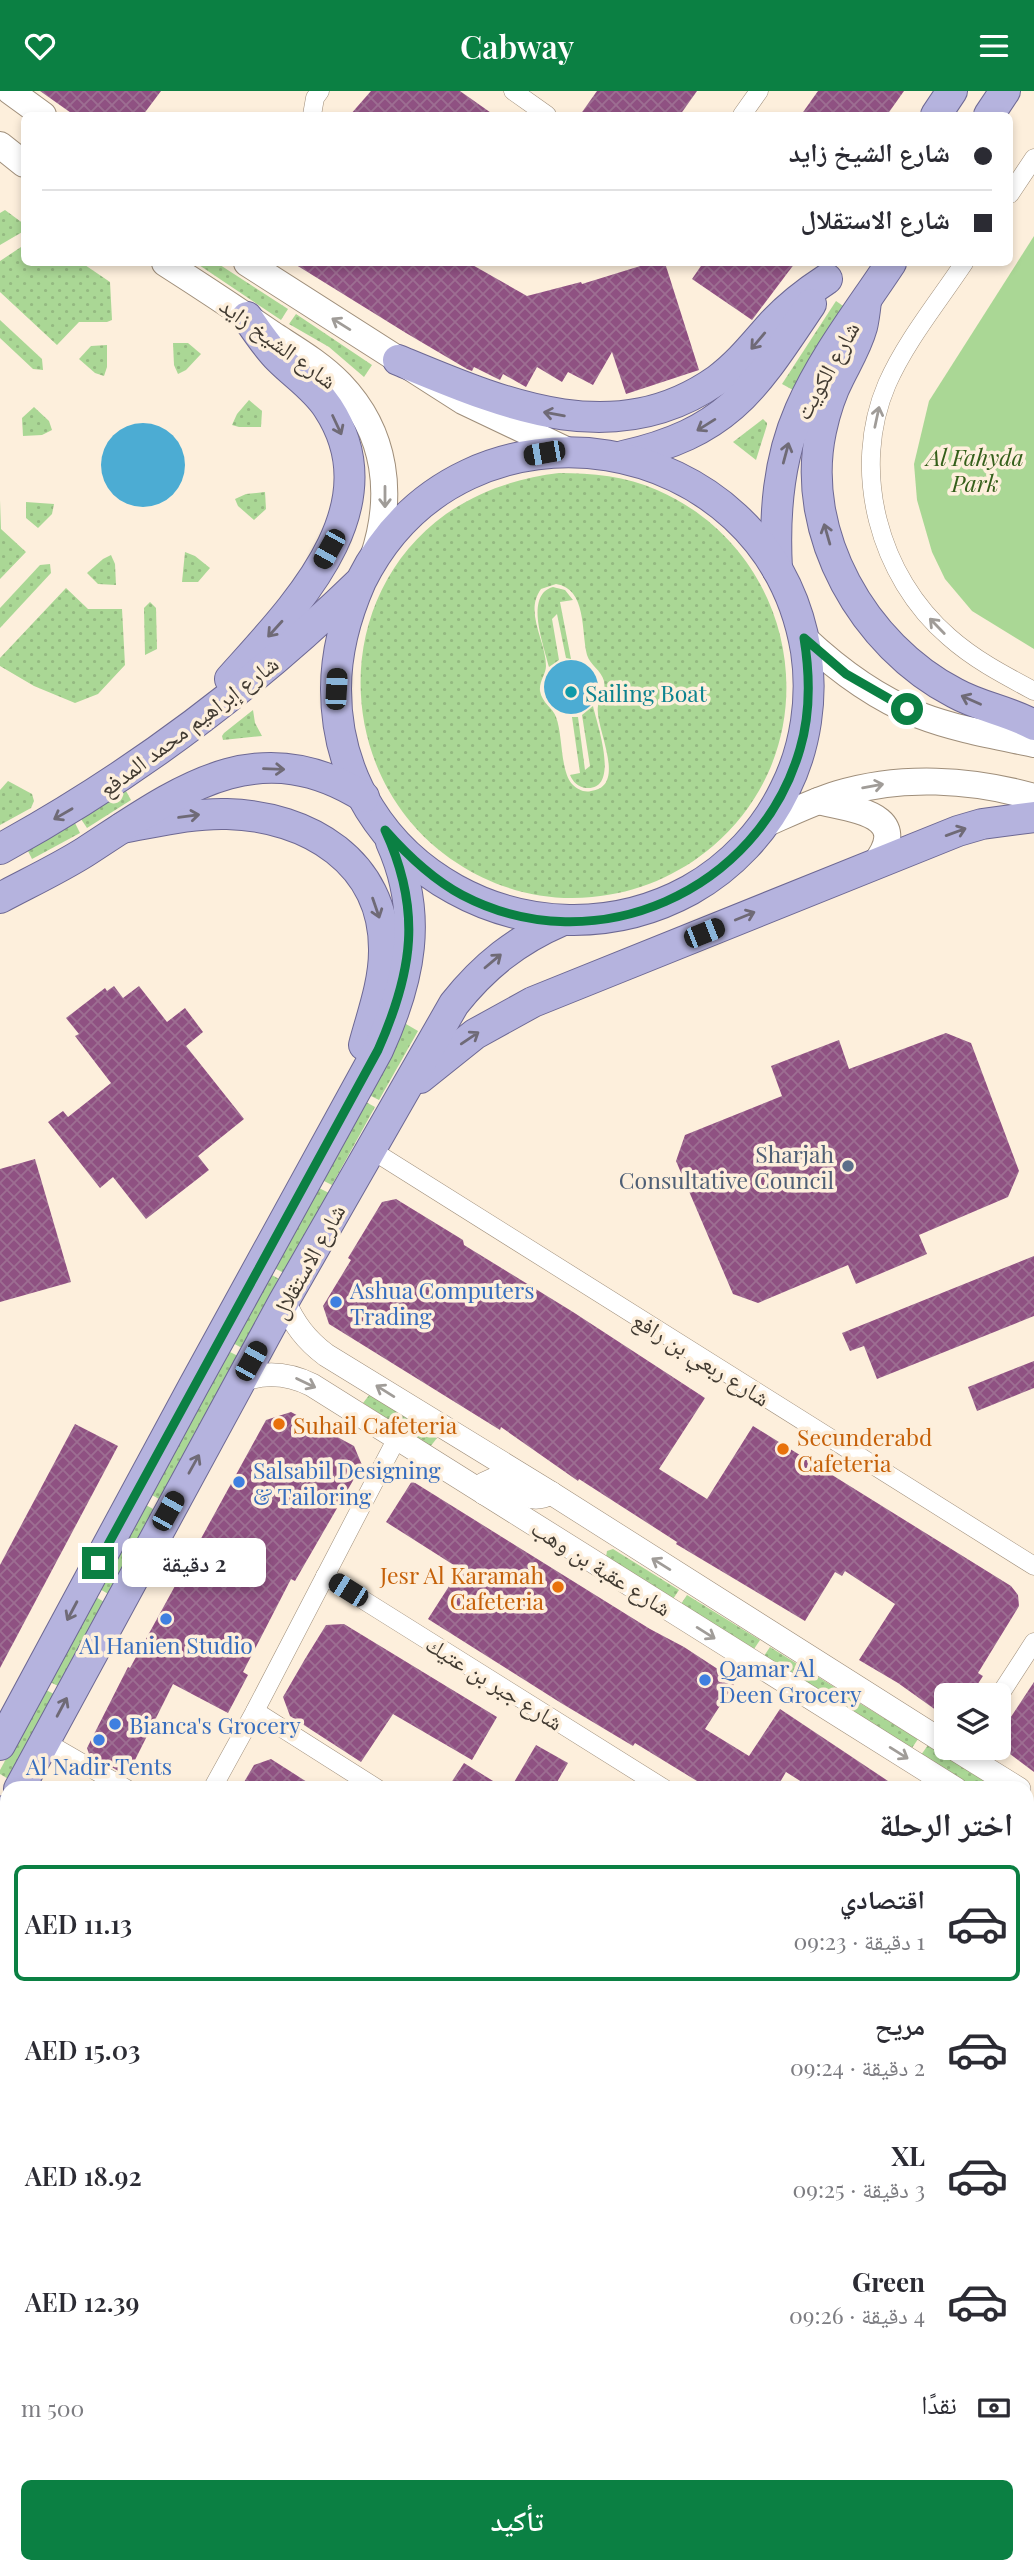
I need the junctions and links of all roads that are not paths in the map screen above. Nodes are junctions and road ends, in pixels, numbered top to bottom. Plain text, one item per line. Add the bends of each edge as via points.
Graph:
1 (320, 91) edge
2 (513, 91) edge
3 (759, 91) edge
4 (952, 91) edge
5 (972, 91) edge
6 (1005, 91) edge
7 (13, 92) edge
8 (39, 112) edge
9 (313, 112) edge
10 (543, 112) edge
11 (744, 112) edge
12 (938, 112) edge
13 (974, 112) edge
14 (991, 112) edge
15 (0, 145) edge
16 (1034, 158) edge
17 (21, 162) edge
18 (1013, 190) edge
19 (170, 266) edge
20 (252, 266) edge
21 (889, 266) edge
22 (962, 266) edge
23 (832, 271) edge
24 (866, 301) junction
25 (247, 317) junction
26 (398, 360) junction
27 (568, 451) junction
28 (621, 456) junction
29 (777, 569) junction
30 (367, 571) junction
31 (804, 638) junction
32 (1034, 691) edge
33 (1034, 725) edge
34 (1034, 744) edge
35 (141, 764) junction
36 (364, 797) junction
37 (1034, 797) edge
38 (818, 801) junction
39 (1034, 817) edge
40 (763, 825) junction
41 (122, 828) junction
42 (385, 830) junction
43 (0, 849) edge
44 (875, 864) junction
45 (0, 898) edge
46 (561, 921) junction
47 (399, 1098) junction
48 (351, 1100) junction
49 (370, 1149) junction
50 (284, 1301) junction
51 (240, 1381) junction
52 (397, 1438) junction
53 (484, 1493) junction
54 (551, 1493) junction
55 (1034, 1566) edge
56 (326, 1576) junction
57 (1034, 1642) edge
58 (1007, 1683) edge
59 (255, 1711) junction
60 (934, 1734) edge
61 (44, 1741) junction
62 (0, 1745) edge
63 (974, 1760) edge
64 (23, 1781) edge
65 (113, 1781) edge
66 (216, 1781) edge
67 (366, 1781) edge
68 (640, 1781) edge
69 (943, 1781) edge
70 (1006, 1781) edge

1 - 9 street
2 - 10 street
3 - 11 street
4 - 12 main road
5 - 13 main road via 969,101
6 - 14 main road
7 - 8 main road
15 - 17 main road
16 - 18 street
19 - 25 main road, شارع الشيخ زايد
26 -> 20 main road, شارع الشيخ زايد
21 - 24 main road, شارع الكويت
32 -> 22 street via 968,653 927,615 895,568 877,518 873,442 887,384
23 -> 26 main road via 718,379 649,412 599,418 551,413 467,389
23 -> 28 main road, شارع الكويت via 769,366 740,400 685,437
29 -> 24 main road, شارع الكويت via 776,515 790,436 811,386
33 -> 24 main road via 955,693 910,663 856,602 832,553 819,500 820,435 830,396 860,334
25 -> 30 main road, شارع الشيخ زايد via 340,384 375,437 386,499 382,531
25 -> 35 main road via 270,350 314,390 337,421 349,464 347,508 317,571 288,614 228,681
26 - 27 main road, شارع الشيخ زايد via 475,407
27 - 28 main road
27 - 30 main road via 510,460 456,482 401,524
28 - 29 main road via 699,488 743,524
29 - 31 main road
30 - 35 main road, شارع إبراهيم محمد المدفع via 256,678
30 - 36 main road via 342,633 336,689 344,745
31 - 34 main road via 846,674 920,716
31 - 40 main road via 809,681 801,747 786,788
35 -> 43 main road, شارع إبراهيم محمد المدفع
41 -> 36 main road, شارع إبراهيم محمد المدفع via 189,788 264,768 317,775
36 - 42 main road
38 -> 37 main road via 873,785 925,781 990,787
38 - 40 main road
38 - 44 main road via 879,819 887,831 887,845
44 -> 39 main road via 982,824
40 - 46 main road via 723,867 674,899 619,917
41 - 45 main road, شارع إبراهيم محمد المدفع
41 -> 48 main road via 203,814 252,816 322,838 351,863 377,906 384,952
42 - 46 main road via 421,867 463,895 510,913
42 - 48 main road, شارع الاستقلال via 405,886 410,922 407,970 390,1024
47 -> 44 main road via 475,1034 533,1002
47 -> 46 main road, شارع الاستقلال via 468,986 520,941
47 - 49 main road, شارع الاستقلال
48 -> 62 main road, شارع الاستقلال
49 - 50 main road, شارع الاستقلال
49 - 55 street, شارع ربعي بن رافع
50 - 51 main road, شارع الاستقلال
54 -> 50 street, شارع عقبة بن وهب via 315,1347
51 -> 52 street, شارع عقبة بن وهب via 276,1374 300,1379
61 -> 51 main road, شارع الاستقلال
52 - 53 street, شارع عقبة بن وهب
52 - 56 street
53 - 54 street via 484,1484 495,1479 530,1498
53 -> 69 street, شارع عقبة بن وهب
60 -> 54 street, شارع عقبة بن وهب
56 - 59 street
56 - 68 street, شارع جبر بن عتيك
57 - 58 street
59 - 66 street
59 - 67 street
61 - 64 main road, شارع الاستقلال
61 - 65 street
63 - 70 street, شارع عقبة بن وهب

